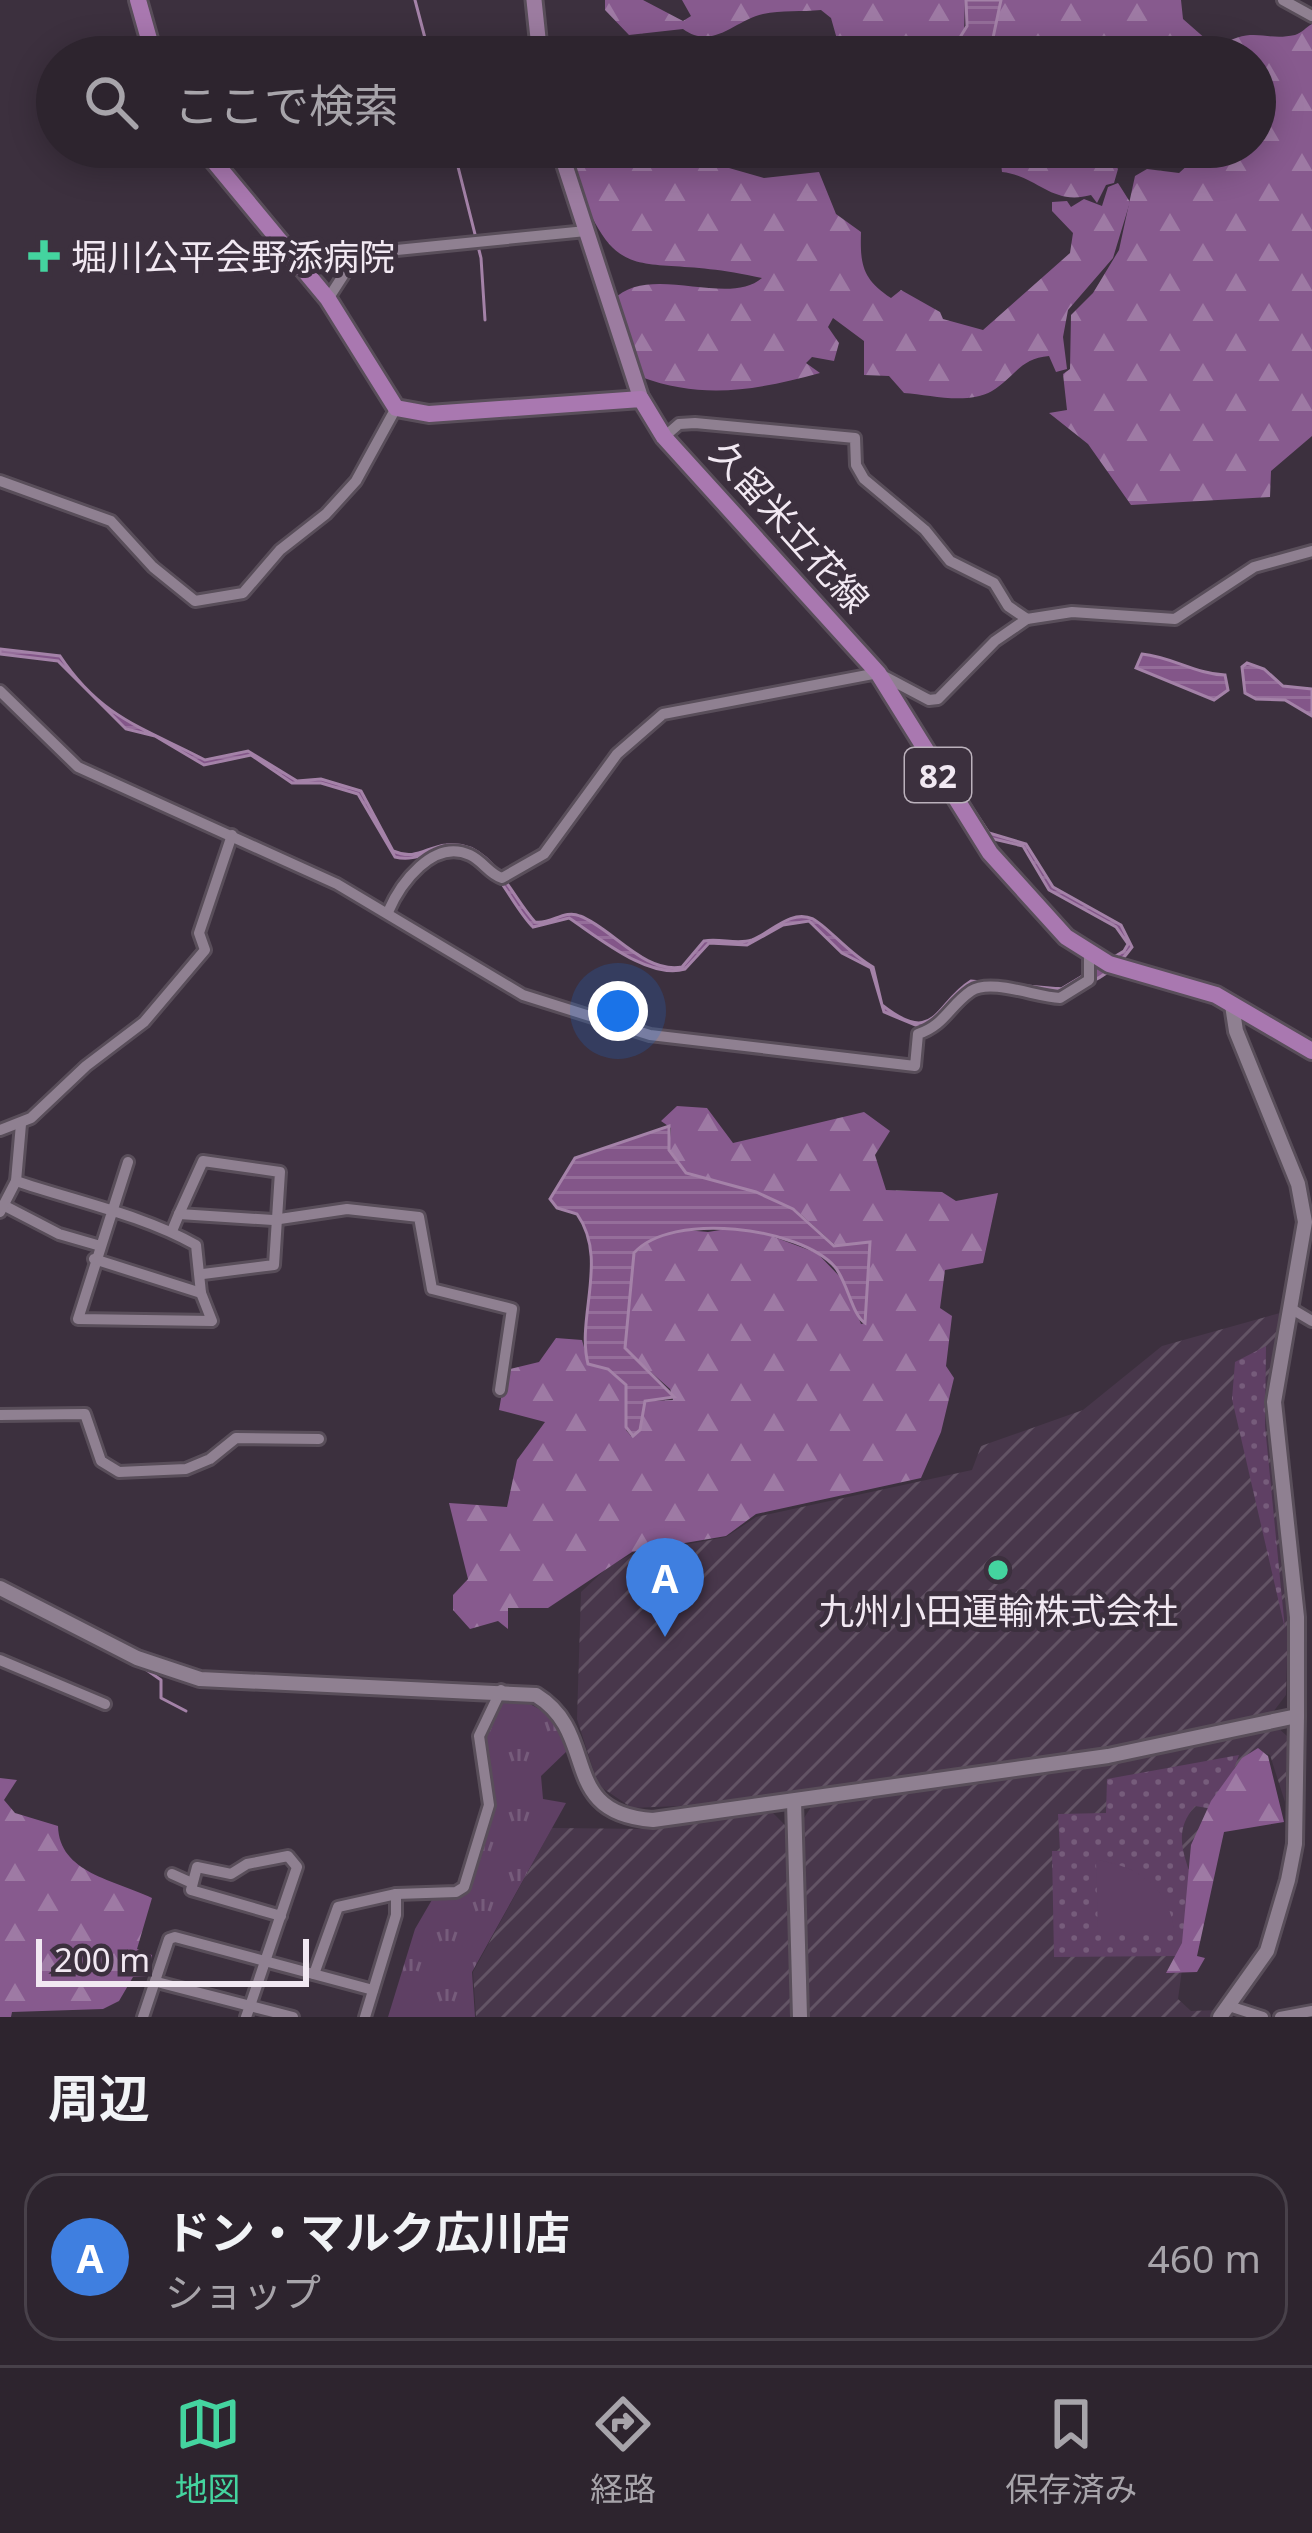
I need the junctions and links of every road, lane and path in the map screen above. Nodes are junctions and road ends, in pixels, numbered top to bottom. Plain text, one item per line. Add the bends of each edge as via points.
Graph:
1 (138, 0) edge
2 (534, 0) edge
3 (1283, 0) edge
4 (1312, 16) edge
5 (148, 36) edge
6 (537, 36) edge
7 (219, 168) edge
8 (566, 168) edge
9 (586, 231) junction
10 (328, 299) junction
11 (641, 399) junction
12 (396, 408) junction
13 (664, 437) junction
14 (0, 481) edge
15 (1312, 551) edge
16 (1028, 620) junction
17 (878, 673) junction
18 (0, 691) edge
19 (232, 835) junction
20 (388, 912) junction
21 (1089, 956) junction
22 (1232, 1005) junction
23 (1312, 1051) edge
24 (21, 1124) junction
25 (0, 1130) edge
26 (128, 1162) dead end
27 (16, 1180) junction
28 (3, 1209) edge
29 (108, 1212) junction
30 (179, 1214) junction
31 (273, 1220) junction
32 (172, 1231) junction
33 (98, 1245) junction
34 (94, 1259) junction
35 (203, 1274) junction
36 (201, 1293) junction
37 (1290, 1308) junction
38 (1312, 1321) edge
39 (500, 1390) dead end
40 (0, 1415) edge
41 (319, 1439) dead end
42 (0, 1588) edge
43 (0, 1660) edge
44 (501, 1690) junction
45 (105, 1704) dead end
46 (1297, 1716) junction
47 (1312, 1774) edge
48 (1295, 1775) junction
49 (794, 1801) junction
50 (172, 1874) dead end
51 (192, 1883) junction
52 (396, 1894) junction
53 (281, 1916) junction
54 (265, 1961) junction
55 (314, 1974) junction
56 (157, 1982) junction
57 (373, 1990) junction
58 (248, 2011) edge
59 (1312, 2011) edge
60 (1224, 2012) edge
61 (143, 2017) edge
62 (293, 2017) edge
63 (365, 2017) edge
64 (800, 2017) edge
65 (1263, 2017) edge
66 (1280, 2017) edge

1 - 5 main road
2 - 6 main road
3 - 4 street
7 - 10 main road
8 - 9 main road
9 - 10 street via 357,254
9 - 11 main road
10 - 12 main road
11 - 12 main road via 429,414
11 - 13 main road, 久留米立花線 / 82
12 - 14 street via 344,496 229,599 194,601 111,521
13 - 16 street via 695,423 855,438 864,479 950,561 994,583
13 - 17 main road, 久留米立花線 / 82
15 - 16 street via 1254,567 1175,619 1072,612
16 - 17 street via 995,640 938,699
17 - 20 street via 663,714 617,754 528,866 502,878 472,855 442,853 415,871
17 - 21 main road, 久留米立花線 / 82 via 990,853
18 - 19 street via 78,767
19 - 20 street
19 - 24 street via 199,933 205,950 144,1022
20 - 21 street via 524,995 632,1029 915,1066 918,1034 939,1027 969,992 992,986 1060,998 1089,980
21 - 22 main road, 久留米立花線 / 82
22 - 23 main road, 久留米立花線 / 82
22 - 37 street via 1303,1204 1305,1242
24 - 25 street
24 - 27 street
26 - 29 street
27 - 28 street
27 - 29 street
28 - 33 street
29 - 32 street
29 - 33 street
30 - 31 street
30 - 31 street via 203,1161 280,1172
30 - 32 street
31 - 35 street via 274,1265
31 - 39 street via 347,1209 419,1217 432,1289 512,1309
32 - 35 street via 196,1245
33 - 34 street
34 - 36 street
34 - 36 street via 78,1319 212,1321
35 - 36 street
37 - 38 street
37 - 46 street via 1274,1402 1297,1617
40 - 41 street via 85,1414 101,1461 134,1474 210,1460 236,1438
42 - 44 street via 137,1658 200,1678
43 - 45 street
44 - 49 street via 554,1705 594,1797 630,1819
44 - 52 street via 479,1736 488,1805 464,1886
46 - 48 street
46 - 49 street via 1108,1756
47 - 48 street
48 - 60 street via 1294,1844 1267,1951
49 - 64 street
50 - 51 street
51 - 53 street via 191,1890
51 - 53 street via 197,1867 231,1874 288,1856 297,1868
52 - 55 street via 338,1907
52 - 57 street
53 - 54 street
54 - 55 street
54 - 56 street via 175,1937
54 - 58 street
55 - 57 street
56 - 58 street
56 - 61 street
57 - 63 street
58 - 62 street
59 - 66 street
60 - 65 street

